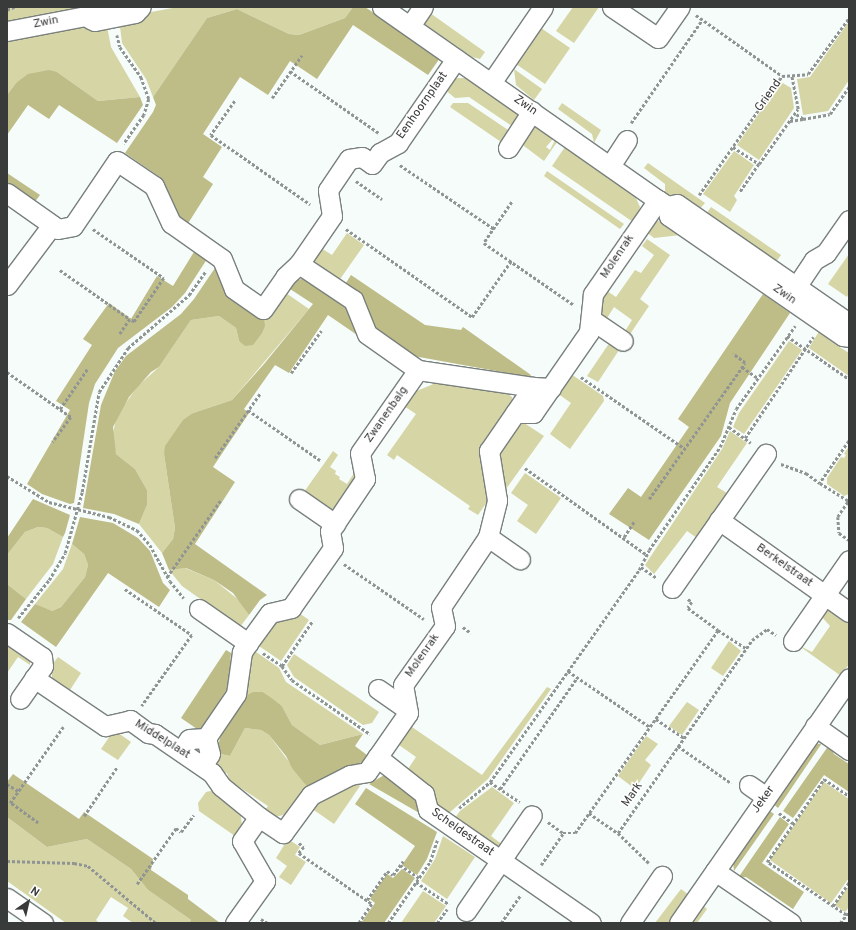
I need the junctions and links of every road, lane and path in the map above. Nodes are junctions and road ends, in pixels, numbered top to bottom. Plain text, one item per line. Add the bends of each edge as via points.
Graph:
1 (14, 7) edge
2 (107, 7) edge
3 (141, 7) edge
4 (382, 7) edge
5 (423, 7) edge
6 (543, 7) edge
7 (612, 7) edge
8 (680, 7) edge
9 (7, 10) edge
10 (86, 16) junction
11 (848, 17) edge
12 (410, 26) junction
13 (116, 30) dead end
14 (7, 31) edge
15 (302, 55) dead end
16 (456, 59) junction
17 (290, 71) junction
18 (782, 76) junction
19 (792, 77) junction
20 (491, 83) junction
21 (849, 87) edge
22 (272, 98) dead end
23 (235, 101) dead end
24 (532, 112) junction
25 (795, 114) junction
26 (802, 119) junction
27 (789, 121) junction
28 (381, 134) dead end
29 (627, 134) joint
30 (733, 147) junction
31 (508, 148) dead end
32 (120, 150) dead end
33 (759, 164) junction
34 (610, 166) junction
35 (406, 169) dead end
36 (352, 179) dead end
37 (740, 192) dead end
38 (7, 193) edge
39 (699, 195) dead end
40 (300, 197) dead end
41 (382, 200) dead end
42 (512, 202) dead end
43 (663, 203) junction
44 (849, 220) edge
45 (52, 224) junction
46 (344, 228) dead end
47 (494, 229) junction
48 (102, 235) dead end
49 (511, 261) junction
50 (299, 264) junction
51 (210, 266) dead end
52 (60, 270) dead end
53 (7, 285) edge
54 (792, 292) junction
55 (571, 303) dead end
56 (130, 319) junction
57 (592, 320) junction
58 (849, 323) edge
59 (795, 325) dead end
60 (321, 331) dead end
61 (120, 334) dead end
62 (787, 336) junction
63 (849, 337) edge
64 (623, 341) dead end
65 (804, 351) dead end
66 (733, 354) dead end
67 (742, 367) junction
68 (88, 368) dead end
69 (418, 370) junction
70 (7, 372) edge
71 (291, 373) dead end
72 (579, 375) dead end
73 (758, 378) junction
74 (849, 379) edge
75 (542, 388) junction
76 (261, 392) dead end
77 (60, 409) junction
78 (248, 410) junction
79 (729, 426) junction
80 (745, 438) junction
81 (849, 441) edge
82 (53, 442) dead end
83 (684, 448) junction
84 (766, 454) junction
85 (215, 458) dead end
86 (320, 460) dead end
87 (525, 468) dead end
88 (7, 476) edge
89 (820, 483) junction
90 (299, 499) dead end
91 (649, 499) dead end
92 (220, 501) dead end
93 (849, 501) edge
94 (77, 510) junction
95 (635, 520) dead end
96 (719, 520) junction
97 (335, 524) junction
98 (624, 537) junction
99 (488, 538) junction
100 (849, 540) edge
101 (647, 555) junction
102 (520, 558) dead end
103 (849, 560) edge
104 (641, 567) junction
105 (352, 569) dead end
106 (167, 577) junction
107 (672, 588) junction
108 (124, 589) dead end
109 (825, 595) junction
110 (199, 609) joint
111 (849, 612) edge
112 (313, 620) dead end
113 (426, 621) dead end
114 (11, 628) edge
115 (718, 630) junction
116 (786, 639) joint
117 (254, 647) junction
118 (746, 648) junction
119 (282, 666) junction
120 (568, 671) junction
121 (34, 678) junction
122 (577, 678) junction
123 (849, 678) edge
124 (378, 689) dead end
125 (150, 696) dead end
126 (20, 699) dead end
127 (407, 709) junction
128 (656, 719) junction
129 (815, 726) junction
130 (63, 727) dead end
131 (650, 728) junction
132 (372, 736) dead end
133 (206, 738) junction
134 (684, 738) junction
135 (678, 746) junction
136 (849, 750) edge
137 (181, 751) junction
138 (377, 757) junction
139 (202, 766) junction
140 (117, 767) dead end
141 (490, 782) junction
142 (7, 784) edge
143 (742, 785) joint
144 (500, 789) junction
145 (18, 791) junction
146 (849, 796) edge
147 (770, 803) junction
148 (455, 812) dead end
149 (534, 813) junction
150 (589, 813) junction
151 (194, 814) dead end
152 (84, 816) dead end
153 (259, 817) junction
154 (38, 823) dead end
155 (793, 823) junction
156 (563, 832) junction
157 (438, 837) dead end
158 (294, 841) dead end
159 (501, 860) junction
160 (7, 861) edge
161 (403, 861) dead end
162 (400, 865) junction
163 (539, 868) dead end
164 (715, 871) junction
165 (662, 876) dead end
166 (419, 878) junction
167 (416, 882) junction
168 (849, 882) edge
169 (137, 884) dead end
170 (420, 884) dead end
171 (523, 891) dead end
172 (7, 898) edge
173 (367, 900) junction
174 (833, 906) junction
175 (457, 909) joint
176 (849, 912) edge
177 (846, 914) junction
178 (43, 923) edge
179 (156, 923) edge
180 (235, 923) edge
181 (359, 923) edge
182 (388, 923) edge
183 (437, 923) edge
184 (501, 923) edge
185 (591, 923) edge
186 (630, 923) edge
187 (679, 923) edge
188 (791, 923) edge
189 (840, 923) edge

1 - 9 path
2 - 10 street, Zwin via 92,10
3 - 10 street, Zwin via 135,13 95,21
4 - 12 street, Zwin
5 - 12 street
6 - 20 street
7 - 8 street via 658,38
10 - 14 street, Zwin
11 - 19 path, Griend via 808,74
12 - 16 street, Zwin
13 - 32 path via 119,44 141,76 149,99 144,115
15 - 17 path
16 - 20 street, Zwin
16 - 50 street, Eenhoornplaat via 398,143 380,153 372,164 362,157 349,159 328,190 332,216
17 - 22 path
17 - 28 path
18 - 19 path, Griend
18 - 29 path via 702,20
18 - 30 path, Griend
19 - 25 path via 798,109
20 - 24 street, Zwin
21 - 26 path via 830,114
23 - 40 path via 211,136
24 - 31 street
24 - 34 street, Zwin
25 - 26 path
25 - 27 path
26 - 27 path
27 - 33 path
29 - 34 street
30 - 33 path
30 - 39 path, Griend
33 - 37 path
34 - 43 street, Zwin
35 - 47 path
36 - 41 path
38 - 45 street
42 - 47 path
43 - 54 street, Zwin via 669,216
43 - 57 street, Molenrak via 593,294
44 - 54 street via 826,253 814,260
45 - 50 street via 58,229 73,226 117,161 154,186 170,223 222,260 234,289 263,309 286,277
45 - 53 street
46 - 49 path via 472,317
47 - 49 path via 484,243
48 - 56 path via 164,278 134,322
49 - 55 path
50 - 69 street via 354,300 367,334
51 - 94 path via 189,294 128,348 99,392
52 - 56 path
54 - 58 street, Zwin
54 - 63 street, Zwin via 844,336
56 - 61 path
57 - 64 street
57 - 75 street, Molenrak via 591,330
59 - 62 path
60 - 71 path
62 - 73 path
62 - 74 path
65 - 80 path
66 - 67 path via 745,363
67 - 73 path
67 - 83 path
68 - 77 path
69 - 75 street
69 - 97 street, Zwanenbalg via 360,453 365,479
70 - 77 path
72 - 83 path
73 - 79 path via 736,409
75 - 99 street, Molenrak via 515,413 489,451 497,500
76 - 78 path
77 - 82 path via 71,416
78 - 85 path
78 - 86 path
79 - 80 path
79 - 101 path via 720,447
80 - 84 path
81 - 89 path
83 - 91 path
84 - 89 path via 786,467 806,473
84 - 96 street
87 - 98 path
88 - 94 path via 41,498
89 - 93 path
90 - 97 street
92 - 106 path
93 - 100 path via 838,517 839,533
94 - 106 path via 109,517 136,530 150,545
94 - 114 path via 61,562
95 - 98 path
96 - 107 street
96 - 109 street, Berkelstraat
97 - 117 street, Zwanenbalg via 330,531 332,548 291,608 270,613
98 - 101 path
99 - 102 street
99 - 127 street, Molenrak via 441,607 444,626 403,685
101 - 104 path
103 - 109 street
104 - 107 path
104 - 120 path
105 - 113 path
106 - 110 path via 181,595
107 - 115 path via 692,602 688,608
108 - 125 path via 192,635
109 - 111 street, Berkelstraat
109 - 116 street
110 - 117 street
112 - 119 path
114 - 121 street via 42,657 43,666
115 - 118 path
115 - 128 path
116 - 118 path, Mark via 767,629
117 - 119 path
117 - 133 street, Zwanenbalg via 242,652 236,694
118 - 134 path, Mark
119 - 132 path via 292,680
120 - 122 path
120 - 141 path
121 - 126 street
121 - 137 street, Middelplaat via 105,726 130,720
122 - 131 path
122 - 144 path
123 - 129 street, Jeker
124 - 127 street
127 - 138 street via 408,713
128 - 131 path
128 - 134 path
129 - 136 street
129 - 147 street, Jeker
130 - 145 path
131 - 150 path
133 - 137 street via 189,739
133 - 139 street via 210,754
134 - 135 path, Mark
135 - 143 path
135 - 150 path, Mark via 618,833
137 - 139 street, Middelplaat
138 - 153 street, Middelplaat via 367,772 350,775 311,795 283,833
138 - 159 street, Scheldestraat via 424,794 428,810
139 - 153 street, Middelplaat via 212,773 221,786
140 - 152 path
141 - 144 path
141 - 148 path
142 - 145 path
143 - 147 street
144 - 149 path
145 - 154 path via 10,803
146 - 155 path via 824,779
147 - 155 path
147 - 164 street, Jeker
149 - 156 path
149 - 159 street, Scheldestraat
150 - 156 path via 575,833
151 - 169 path via 181,832 176,828
153 - 180 street via 242,841 265,881
155 - 174 path via 767,862
156 - 163 path
157 - 166 path via 432,858
158 - 173 path via 304,847 299,853
159 - 175 street, Scheldestraat
159 - 185 street, Scheldestraat
160 - 179 path via 74,863 88,866
161 - 162 path
162 - 166 path
162 - 173 path via 393,875 387,871
164 - 187 street, Jeker
164 - 188 street
165 - 186 street
166 - 167 path
167 - 170 path
167 - 182 path
168 - 174 path
171 - 184 path
172 - 178 street
173 - 181 path via 372,904
174 - 177 path
175 - 183 path
176 - 177 path
177 - 189 path

